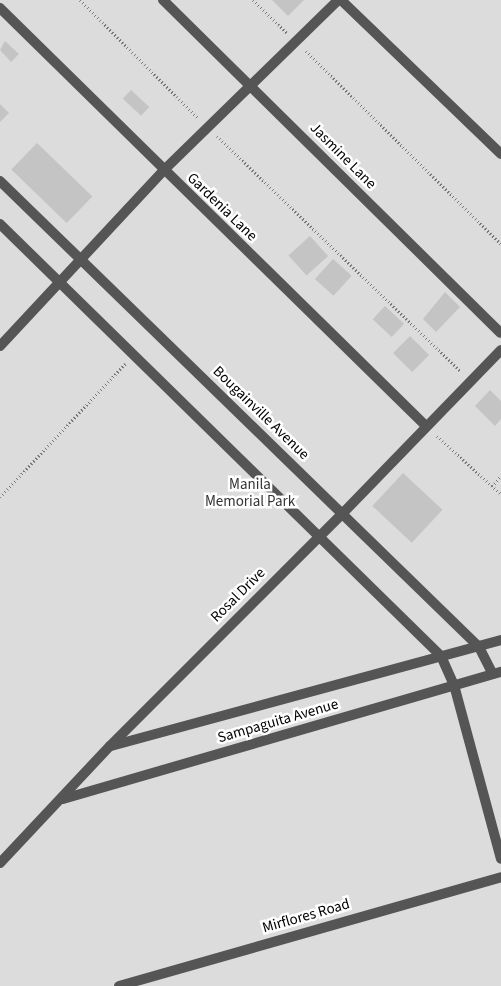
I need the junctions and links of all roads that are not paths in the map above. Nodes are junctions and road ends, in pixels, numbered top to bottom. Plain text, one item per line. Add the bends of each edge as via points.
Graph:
1 (163, 0) edge
2 (339, 0) edge
3 (0, 8) edge
4 (251, 86) junction
5 (501, 154) edge
6 (164, 171) junction
7 (0, 182) edge
8 (0, 224) edge
9 (80, 260) junction
10 (57, 284) junction
11 (501, 333) edge
12 (0, 346) edge
13 (501, 350) edge
14 (425, 425) junction
15 (343, 513) junction
16 (318, 536) junction
17 (501, 640) edge
18 (479, 647) junction
19 (441, 656) junction
20 (497, 673) edge
21 (454, 685) junction
22 (110, 746) junction
23 (63, 799) junction
24 (501, 859) edge
25 (0, 863) edge
26 (501, 877) edge
27 (120, 986) edge

1 - 4 street, Jasmine Lane
2 - 4 street
2 - 5 street
3 - 6 street, Gardenia Lane
4 - 6 street
4 - 11 street, Jasmine Lane
6 - 9 street
6 - 14 street, Gardenia Lane
7 - 9 street, Bougainville Avenue
8 - 10 street
9 - 10 street
9 - 15 street, Bougainville Avenue
10 - 12 street
10 - 16 street
13 - 14 street, Rosal Drive
14 - 15 street, Rosal Drive
15 - 16 street, Rosal Drive
15 - 18 street, Bougainville Avenue
16 - 19 street
16 - 22 street, Rosal Drive
17 - 18 street, Sampaguita Avenue
18 - 19 street, Sampaguita Avenue
18 - 20 street, Bougainville Avenue
19 - 21 street
19 - 22 street, Sampaguita Avenue
20 - 21 street, Sampaguita Avenue
21 - 23 street, Sampaguita Avenue
21 - 24 street
22 - 23 street, Rosal Drive
23 - 25 street, Rosal Drive
26 - 27 street, Mirflores Road

